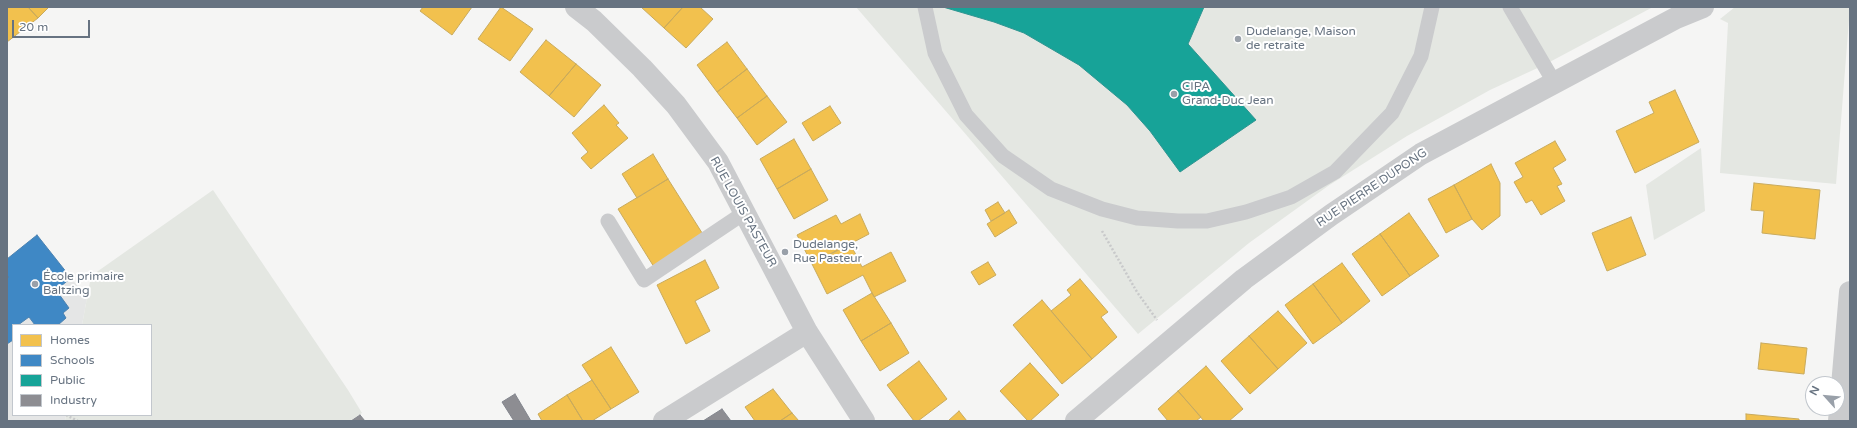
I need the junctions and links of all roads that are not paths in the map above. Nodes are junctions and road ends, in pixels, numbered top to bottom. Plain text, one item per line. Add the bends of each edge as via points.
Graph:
1 (576, 7) edge
2 (925, 7) edge
3 (1432, 7) edge
4 (1510, 7) edge
5 (1703, 7) edge
6 (1674, 13) edge
7 (1554, 82) junction
8 (744, 213) junction
9 (608, 220) dead end
10 (1850, 292) edge
11 (807, 332) junction
12 (664, 421) edge
13 (864, 421) edge
14 (1076, 421) edge
15 (1839, 421) edge

1 - 8 street, RUE LOUIS PASTEUR via 642,68 676,105 718,162
2 - 3 lane via 935,53 966,115 1004,156 1051,189 1102,209 1137,218 1178,221 1207,221 1246,212 1291,197 1335,172 1392,113 1421,56
4 - 7 lane
5 - 6 street, RUE PIERRE DUPONG
6 - 7 street, RUE PIERRE DUPONG
7 - 14 street, RUE PIERRE DUPONG via 1415,158 1331,215 1244,279
8 - 9 lane via 644,280
8 - 11 street, RUE LOUIS PASTEUR
10 - 15 street
11 - 12 street
11 - 13 street, RUE LOUIS PASTEUR

